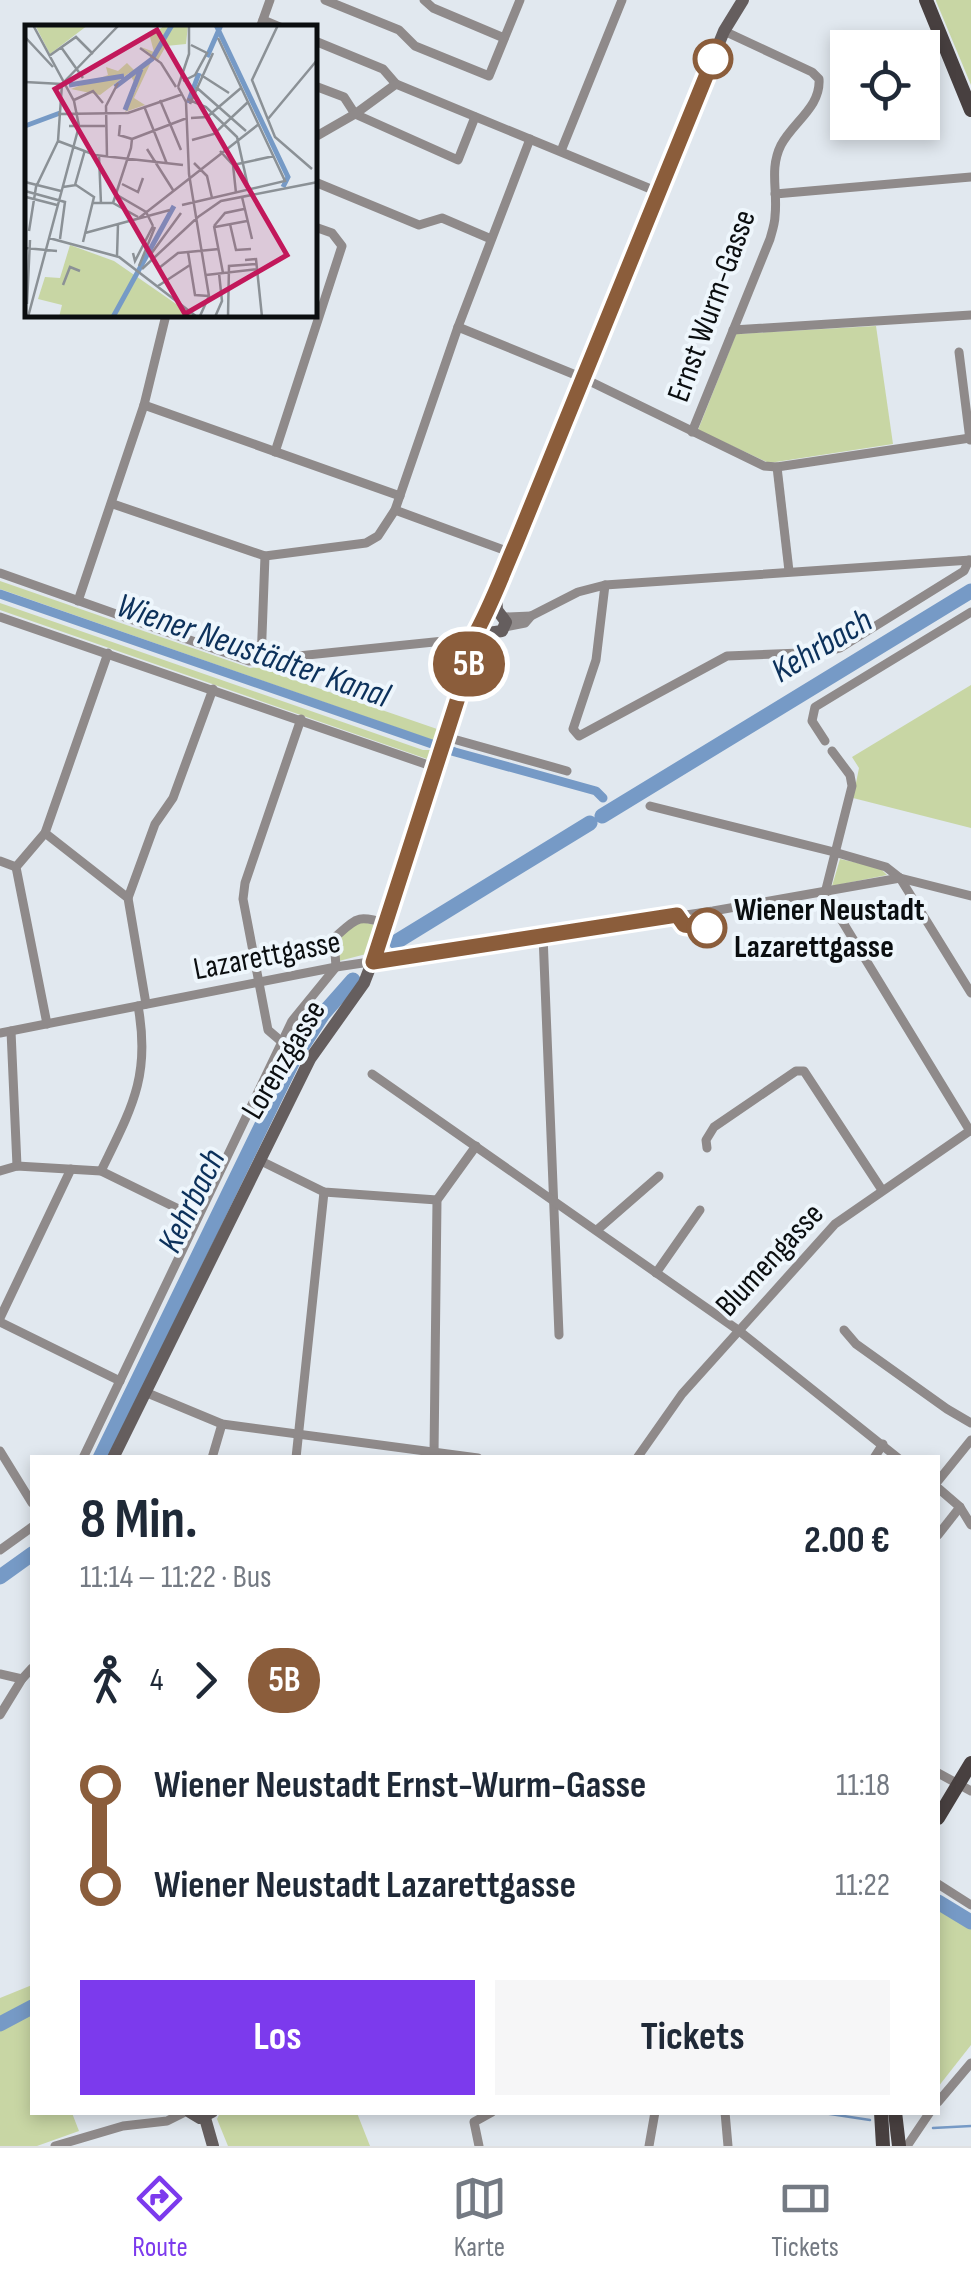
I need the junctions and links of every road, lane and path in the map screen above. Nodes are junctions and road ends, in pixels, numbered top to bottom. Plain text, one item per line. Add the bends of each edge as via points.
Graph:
1 (270, 0) edge
2 (325, 0) edge
3 (424, 0) edge
4 (520, 0) edge
5 (622, 0) edge
6 (743, 0) edge
7 (926, 0) edge
8 (261, 24) edge
9 (724, 31) junction
10 (504, 38) junction
11 (318, 42) edge
12 (396, 84) junction
13 (318, 87) edge
14 (971, 110) edge
15 (355, 114) junction
16 (475, 117) junction
17 (318, 134) edge
18 (530, 139) junction
19 (560, 151) junction
20 (971, 177) edge
21 (318, 183) edge
22 (658, 192) junction
23 (775, 194) junction
24 (318, 228) edge
25 (491, 239) junction
26 (971, 315) edge
27 (165, 318) edge
28 (458, 327) junction
29 (734, 330) junction
30 (958, 352) dead end
31 (582, 378) junction
32 (144, 405) junction
33 (692, 432) junction
34 (970, 440) edge
35 (275, 452) junction
36 (777, 467) junction
37 (400, 496) junction
38 (112, 504) junction
39 (395, 510) junction
40 (512, 552) junction
41 (266, 556) junction
42 (970, 560) edge
43 (789, 571) junction
44 (0, 573) edge
45 (605, 585) junction
46 (78, 601) junction
47 (971, 612) edge
48 (1, 619) edge
49 (494, 620) junction
50 (473, 643) junction
51 (108, 653) junction
52 (261, 662) junction
53 (213, 688) junction
54 (301, 719) junction
55 (445, 738) junction
56 (825, 740) dead end
57 (834, 755) dead end
58 (438, 765) junction
59 (567, 772) dead end
60 (650, 806) dead end
61 (45, 832) junction
62 (834, 852) junction
63 (0, 862) edge
64 (16, 867) junction
65 (900, 878) junction
66 (825, 893) junction
67 (971, 896) edge
68 (128, 898) junction
69 (387, 924) junction
70 (544, 936) junction
71 (373, 962) junction
72 (336, 967) junction
73 (259, 982) junction
74 (971, 993) edge
75 (142, 1005) junction
76 (47, 1024) junction
77 (12, 1031) junction
78 (0, 1033) edge
79 (282, 1042) junction
80 (372, 1074) dead end
81 (970, 1130) edge
82 (476, 1146) junction
83 (707, 1148) dead end
84 (258, 1160) junction
85 (18, 1166) junction
86 (71, 1169) junction
87 (0, 1170) edge
88 (101, 1171) junction
89 (658, 1176) dead end
90 (882, 1190) junction
91 (324, 1192) junction
92 (437, 1200) junction
93 (554, 1200) junction
94 (700, 1210) dead end
95 (197, 1218) junction
96 (597, 1230) junction
97 (656, 1273) junction
98 (0, 1320) edge
99 (738, 1330) junction
100 (844, 1330) dead end
101 (559, 1334) dead end
102 (120, 1381) junction
103 (145, 1392) junction
104 (971, 1423) edge
105 (222, 1424) junction
106 (298, 1436) junction
107 (971, 1440) edge
108 (884, 1444) junction
109 (0, 1450) edge
110 (84, 1455) edge
111 (114, 1455) edge
112 (213, 1455) edge
113 (296, 1455) edge
114 (434, 1455) edge
115 (639, 1455) edge
116 (876, 1455) edge
117 (895, 1455) edge
118 (940, 1482) edge
119 (940, 1487) edge
120 (30, 1500) edge
121 (960, 1506) junction
122 (971, 1525) edge
123 (30, 1528) edge
124 (940, 1532) edge
125 (0, 1550) edge
126 (30, 1670) edge
127 (0, 1674) edge
128 (22, 1680) junction
129 (0, 1716) edge
130 (971, 1764) edge
131 (940, 1773) edge
132 (964, 1787) edge
133 (940, 1816) edge
134 (940, 1885) edge
135 (971, 1905) edge
136 (971, 2063) edge
137 (940, 2100) edge
138 (180, 2115) edge
139 (208, 2115) edge
140 (487, 2115) edge
141 (654, 2115) edge
142 (724, 2115) edge
143 (880, 2115) edge
144 (895, 2115) edge
145 (928, 2115) edge
146 (55, 2146) edge
147 (213, 2146) edge
148 (478, 2146) edge
149 (649, 2146) edge
150 (728, 2146) edge
151 (883, 2146) edge
152 (899, 2146) edge
153 (907, 2146) edge

1 - 8 street
2 - 10 street via 489,76
3 - 10 street
4 - 10 street
5 - 19 street
6 - 9 street
7 - 14 main road
9 - 22 street
9 - 23 street, Ernst Wurm-Gasse via 819,79 820,92 778,149
11 - 12 street via 383,69
12 - 15 street
12 - 16 street
13 - 15 street via 344,97
15 - 16 street via 458,160
15 - 17 street
16 - 18 street
18 - 19 street
18 - 25 street
19 - 22 street
20 - 23 street
21 - 25 street via 419,224 442,218
22 - 31 street
23 - 29 street, Ernst Wurm-Gasse via 770,239
24 - 35 street via 342,246
25 - 28 street
26 - 29 street
27 - 32 street
28 - 31 street
28 - 37 street
29 - 33 street, Ernst Wurm-Gasse
30 - 34 street
31 - 33 street
31 - 40 street
32 - 35 street
32 - 38 street
33 - 36 street
34 - 36 street
35 - 37 street
36 - 43 street
37 - 39 street
38 - 41 street
38 - 46 street
39 - 40 street
39 - 41 street via 366,543
40 - 49 street via 496,590
41 - 52 street
42 - 43 street
42 - 45 street via 964,571 840,648 727,656 579,736 573,729 596,660
43 - 45 street
44 - 46 street
45 - 49 street via 578,592 525,623
46 - 52 street
47 - 56 street via 815,706 812,721
48 - 51 street
49 - 50 street
50 - 52 street
50 - 55 street, Lorenzgasse
51 - 53 street
51 - 61 street
53 - 54 street
53 - 68 street
54 - 58 street
54 - 73 street via 245,883
55 - 58 street, Lorenzgasse
55 - 59 street
57 - 62 street via 852,786
58 - 69 street, Lorenzgasse
60 - 62 street
61 - 64 street
61 - 68 street
62 - 65 street via 886,867
62 - 66 street
63 - 64 street
64 - 76 street
65 - 66 street, Lazarettgasse
65 - 67 street
65 - 74 street
66 - 70 street, Lazarettgasse
66 - 81 street
68 - 75 street
69 - 71 street, Lorenzgasse
69 - 72 street via 357,918 334,938
70 - 71 street, Lazarettgasse
70 - 93 street
71 - 72 street, Lazarettgasse
71 - 84 street, Lorenzgasse via 310,1059
72 - 73 street, Lazarettgasse
72 - 79 street
73 - 75 street, Lazarettgasse
73 - 79 street via 268,1030
75 - 76 street, Lazarettgasse
75 - 88 street via 143,1070
76 - 77 street, Lazarettgasse
77 - 78 street, Lazarettgasse
77 - 85 street
79 - 95 street
80 - 82 street
81 - 90 street, Blumengasse
82 - 92 street
82 - 93 street
83 - 90 street via 714,1127 796,1070 804,1071
84 - 91 street
84 - 103 street, Lorenzgasse
85 - 86 street
85 - 87 street
86 - 88 street
86 - 98 street
88 - 95 street
89 - 96 street
90 - 99 street, Blumengasse via 834,1224
91 - 92 street
91 - 106 street
92 - 114 street
93 - 96 street
93 - 101 street
94 - 97 street
95 - 102 street
96 - 97 street
97 - 99 street
98 - 102 street
99 - 108 street
99 - 115 street, Blumengasse
100 - 104 street
102 - 110 street
103 - 105 street
103 - 111 street, Lorenzgasse
105 - 106 street
105 - 112 street
106 - 113 street
106 - 114 street
107 - 118 street
108 - 116 street
108 - 117 street
109 - 120 street
119 - 121 street
121 - 122 street
121 - 124 street
123 - 125 street
126 - 128 street
127 - 128 street
128 - 129 street
130 - 132 main road
131 - 132 street
132 - 133 main road
134 - 135 street
136 - 137 street
138 - 146 street
139 - 147 street
140 - 148 street via 474,2122
141 - 149 street
142 - 150 street
143 - 151 main road
144 - 152 main road
145 - 153 street

